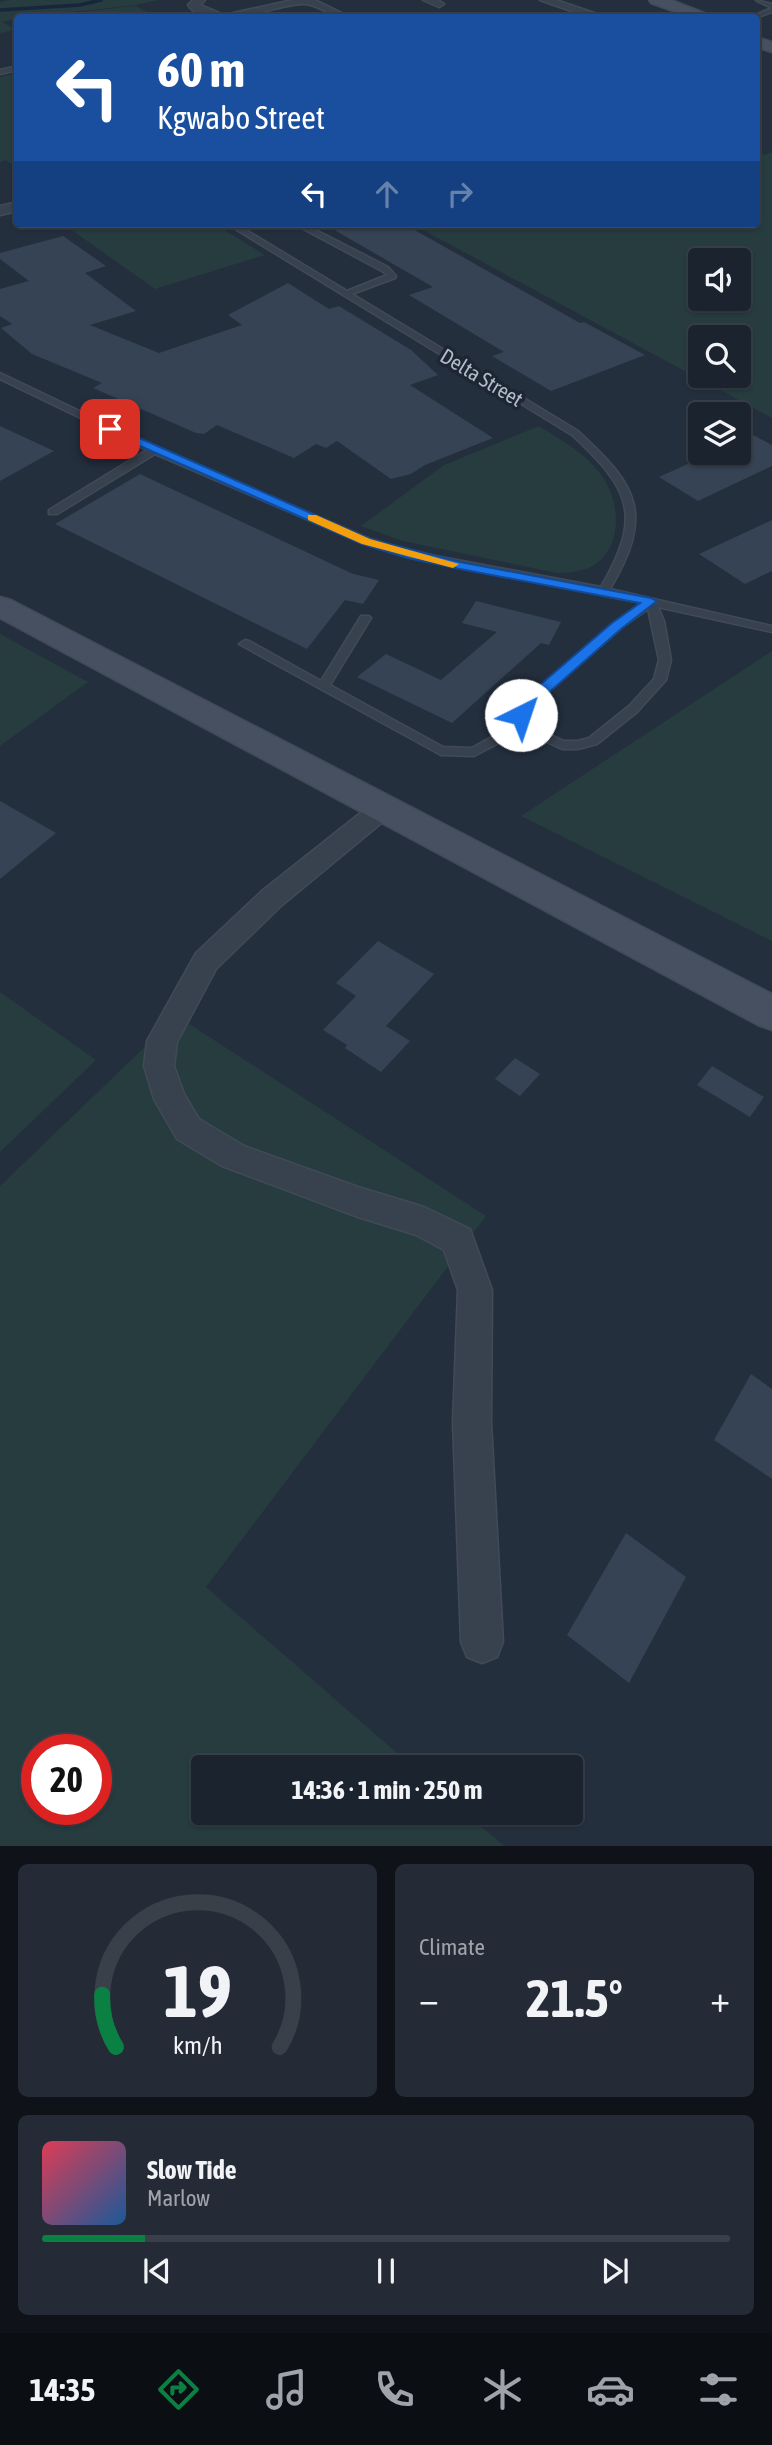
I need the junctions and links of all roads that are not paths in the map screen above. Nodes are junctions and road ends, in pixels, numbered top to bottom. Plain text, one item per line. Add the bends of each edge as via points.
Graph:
1 (200, 0) edge
2 (307, 0) edge
3 (545, 0) edge
4 (759, 0) edge
5 (650, 2) edge
6 (568, 8) junction
7 (772, 8) edge
8 (211, 14) edge
9 (244, 14) edge
10 (338, 14) edge
11 (542, 14) dead end
12 (594, 14) edge
13 (676, 14) edge
14 (695, 14) edge
15 (238, 228) edge
16 (306, 228) edge
17 (346, 294) junction
18 (0, 376) edge
19 (154, 450) junction
20 (53, 512) dead end
21 (604, 591) junction
22 (651, 601) junction
23 (0, 606) edge
24 (365, 618) dead end
25 (772, 629) edge
26 (246, 645) dead end
27 (323, 687) junction
28 (526, 728) junction
29 (382, 808) junction
30 (772, 1013) edge
31 (482, 1642) dead end

1 - 8 street via 194,7
2 - 9 street
2 - 10 street
3 - 6 street
4 - 7 lane
5 - 13 main road
5 - 14 main road
6 - 11 street
6 - 12 street
15 - 17 lane, Delta Street
16 - 17 lane via 392,276
17 - 21 lane, Delta Street via 575,433 613,469 631,503 632,526 627,552
18 - 19 lane
19 - 20 lane
19 - 21 lane via 366,541 460,566
21 - 22 lane
22 - 25 lane
22 - 28 lane via 524,707 521,715
22 - 28 lane via 665,660 660,680 633,709 593,740 579,745 562,745
23 - 29 main road
24 - 27 lane
26 - 27 lane
27 - 28 lane via 441,751 474,752 513,730
29 - 30 main road
29 - 31 street via 272,898 206,961 162,1041 159,1066 170,1099 188,1129 233,1156 424,1222 458,1240 475,1290 472,1422

